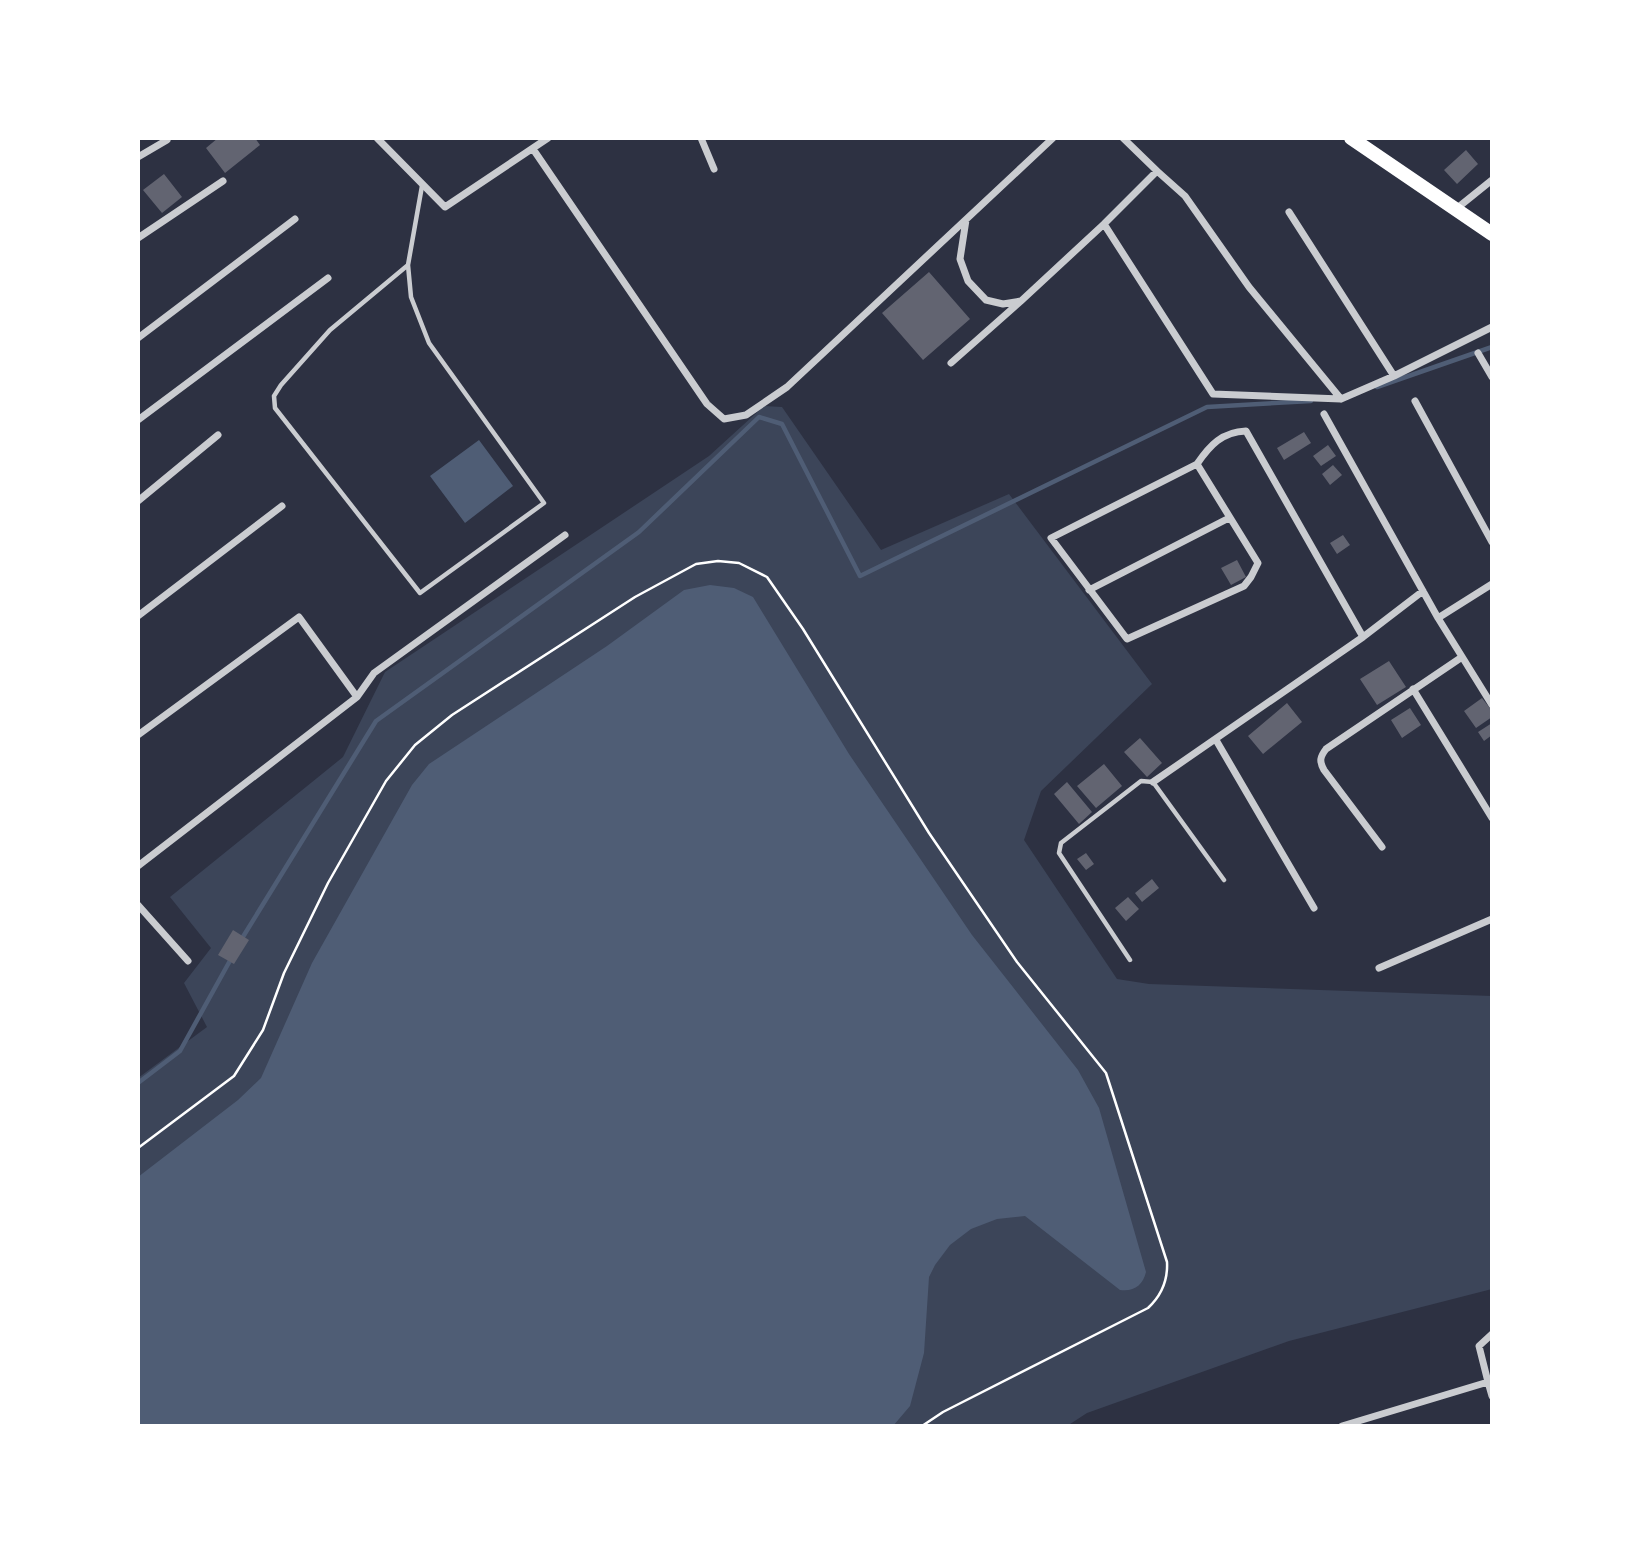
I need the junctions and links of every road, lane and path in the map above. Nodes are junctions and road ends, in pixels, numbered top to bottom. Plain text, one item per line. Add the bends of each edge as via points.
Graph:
1 (377, 138) edge
2 (548, 138) edge
3 (701, 138) edge
4 (1053, 138) edge
5 (1123, 138) edge
6 (1351, 138) edge
7 (167, 140) dead end
8 (533, 149) junction
9 (138, 157) edge
10 (714, 169) dead end
11 (1157, 171) junction
12 (1492, 180) edge
13 (223, 181) dead end
14 (422, 185) junction
15 (1455, 209) junction
16 (1289, 212) dead end
17 (295, 219) dead end
18 (966, 220) junction
19 (1104, 224) junction
20 (1492, 234) edge
21 (138, 238) edge
22 (408, 265) junction
23 (328, 278) dead end
24 (1021, 301) junction
25 (1492, 327) edge
26 (138, 338) edge
27 (1478, 353) dead end
28 (951, 363) dead end
29 (1394, 376) junction
30 (1492, 377) edge
31 (1341, 399) junction
32 (1415, 401) dead end
33 (1324, 414) dead end
34 (138, 420) edge
35 (218, 435) dead end
36 (1197, 464) junction
37 (138, 501) edge
38 (282, 506) dead end
39 (1229, 518) junction
40 (565, 535) dead end
41 (1492, 542) edge
42 (1492, 584) edge
43 (1089, 590) junction
44 (1423, 591) junction
45 (138, 616) edge
46 (1438, 618) junction
47 (1363, 637) junction
48 (1462, 657) junction
49 (1413, 689) junction
50 (357, 697) junction
51 (1492, 705) edge
52 (139, 733) edge
53 (1216, 740) junction
54 (1153, 782) junction
55 (1492, 818) edge
56 (1382, 848) dead end
57 (138, 866) edge
58 (1224, 880) dead end
59 (138, 905) edge
60 (1314, 908) dead end
61 (1492, 919) edge
62 (1130, 960) dead end
63 (188, 961) dead end
64 (1379, 968) dead end
65 (138, 1148) edge
66 (1492, 1334) edge
67 (1488, 1382) junction
68 (1492, 1396) edge
69 (922, 1426) edge
70 (1342, 1426) edge

1 - 14 street
2 - 8 street
3 - 10 street
4 - 18 street
5 - 11 street
6 - 15 main road
7 - 9 street
8 - 14 street via 445,208
8 - 18 street via 707,404 724,419 747,415 787,387
11 - 19 street
11 - 31 street via 1185,196 1249,287
12 - 15 street
13 - 21 street
14 - 22 lane
15 - 20 main road
16 - 29 street
17 - 26 street
18 - 24 street via 960,259 968,281 986,300 1003,304
19 - 24 street
19 - 31 street via 1213,394
22 - 22 lane via 411,297 429,343 544,503 419,593 275,408 281,385 330,330
23 - 34 street
24 - 28 street
25 - 29 street
27 - 30 street
29 - 31 street
32 - 41 street
33 - 44 street
35 - 37 street
36 - 39 street
36 - 43 street via 1051,538
36 - 47 street via 1220,437 1246,431
38 - 45 street
39 - 43 street
39 - 43 street via 1258,563 1244,586 1127,639
40 - 50 street via 374,673
42 - 46 street
44 - 46 street
44 - 47 street
46 - 48 street
47 - 53 street
48 - 49 street
48 - 51 street
49 - 55 street
49 - 56 street via 1321,756 1324,770
50 - 52 street via 299,617
50 - 57 street
53 - 54 street
53 - 60 street
54 - 58 lane
54 - 62 lane via 1141,781 1061,843 1059,853
59 - 63 street
61 - 64 street
65 - 69 path via 233,1076 244,1061 328,883 386,780 415,745 452,715 686,568 718,561 749,567 767,577 929,833 1017,962 1106,1073 1167,1262 1166,1282 1148,1308
66 - 67 street via 1479,1346
67 - 68 street
67 - 70 street

